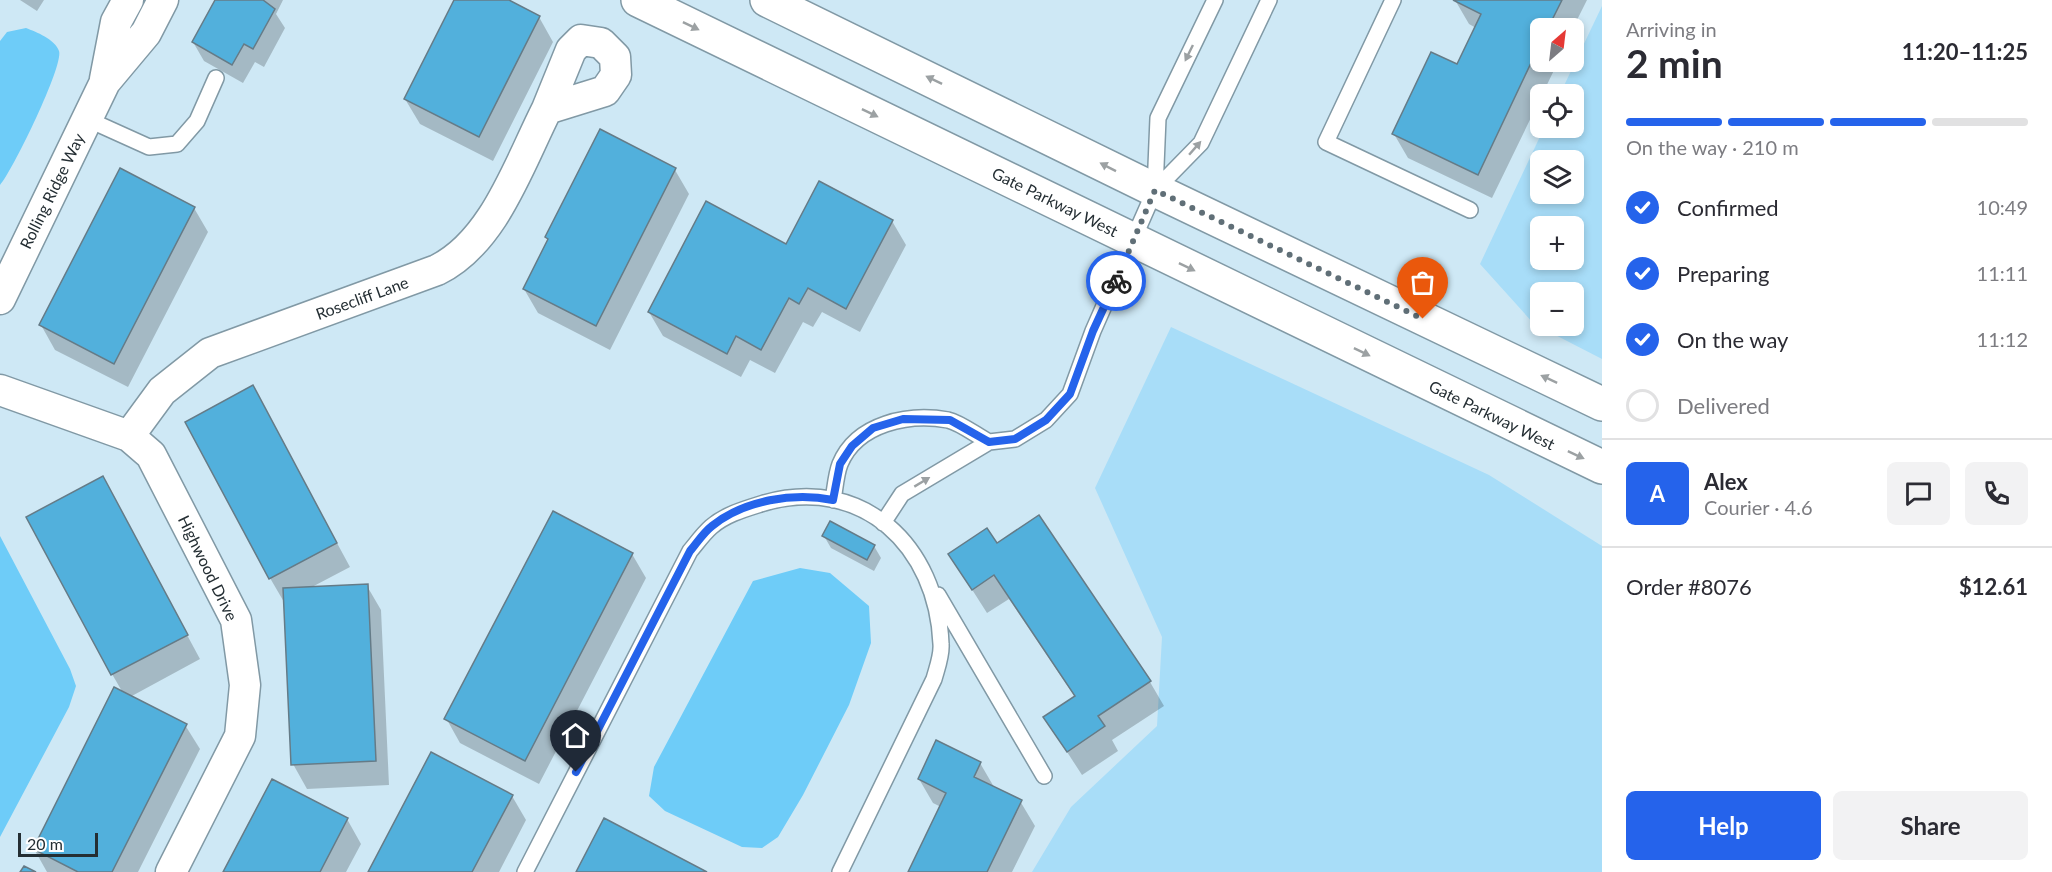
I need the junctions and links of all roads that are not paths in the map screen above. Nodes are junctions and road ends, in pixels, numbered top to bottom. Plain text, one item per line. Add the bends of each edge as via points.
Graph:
1 (163, 0) edge
2 (638, 0) edge
3 (767, 0) edge
4 (1215, 0) edge
5 (1269, 0) edge
6 (1387, 2) edge
7 (120, 7) edge
8 (216, 78) dead end
9 (105, 82) junction
10 (547, 109) dead end
11 (87, 119) junction
12 (1155, 190) junction
13 (1470, 210) dead end
14 (1135, 241) junction
15 (0, 299) edge
16 (0, 390) edge
17 (1602, 404) edge
18 (129, 436) junction
19 (989, 442) junction
20 (1602, 467) edge
21 (833, 500) junction
22 (882, 523) junction
23 (925, 572) junction
24 (1044, 776) dead end
25 (171, 872) edge
26 (525, 872) edge
27 (840, 872) edge

1 - 9 street, Rolling Ridge Way via 146,33
2 -> 14 main road, Gate Parkway West
12 -> 3 main road
4 -> 12 lane via 1158,118
12 -> 5 lane via 1201,143
6 - 13 lane via 1326,142
7 - 9 street, Rolling Ridge Way
8 - 11 lane via 197,121 177,144 149,147
9 - 11 street, Rolling Ridge Way
10 - 18 street, Rosecliff Lane via 488,226 456,261 210,353 162,391
11 - 15 street, Rolling Ridge Way
12 - 14 lane
17 -> 12 main road
14 - 19 lane via 1093,331 1070,394 1046,420 1015,439
14 -> 20 main road, Gate Parkway West
16 - 18 street, Highwood Drive
18 - 25 street, Highwood Drive via 151,455 236,620 245,685 240,736
19 - 21 lane via 950,420 903,419 873,428 852,446 840,464
22 -> 19 lane via 903,494
21 - 22 lane via 855,504
21 - 26 lane via 808,495 736,511 711,527 690,551
22 - 23 lane via 898,534
23 - 24 lane
23 - 27 lane via 938,612 941,646 934,679

